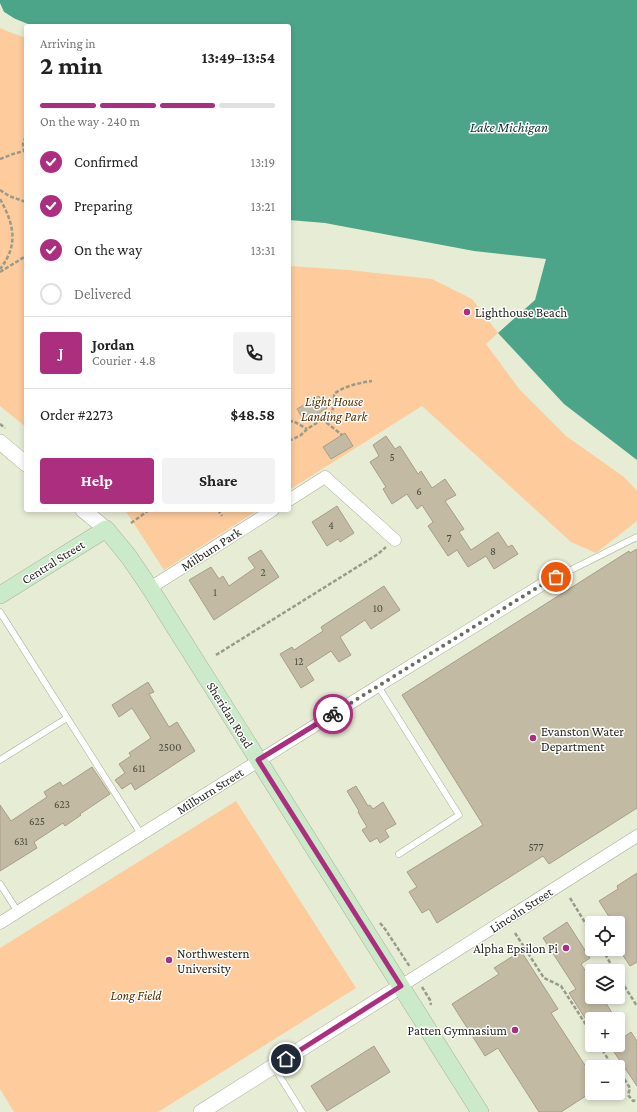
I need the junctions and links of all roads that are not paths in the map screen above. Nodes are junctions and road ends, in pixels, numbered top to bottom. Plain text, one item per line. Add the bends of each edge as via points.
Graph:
1 (0, 442) edge
2 (24, 462) edge
3 (291, 499) edge
4 (85, 512) edge
5 (270, 512) edge
6 (106, 529) junction
7 (637, 537) edge
8 (395, 540) road end
9 (543, 584) joint
10 (150, 588) junction
11 (0, 595) edge
12 (0, 612) edge
13 (378, 686) junction
14 (67, 718) junction
15 (0, 760) edge
16 (258, 760) junction
17 (141, 834) junction
18 (637, 836) edge
19 (399, 854) dead end
20 (0, 884) edge
21 (18, 912) junction
22 (0, 923) edge
23 (401, 986) junction
24 (274, 1067) junction
25 (201, 1112) edge
26 (302, 1112) edge
27 (480, 1112) edge

1 - 2 street
3 - 8 street via 325,477
4 - 6 street, Sheridan Road
5 - 10 street, Milburn Park
6 - 10 main road, Sheridan Road
6 - 11 main road, Central Street
7 - 9 lane
9 - 13 street, Milburn Street
10 - 16 main road, Sheridan Road
12 - 14 lane
13 - 16 street, Milburn Street
13 - 19 lane via 459,815
14 - 15 lane
14 - 17 lane
16 - 17 street, Milburn Street
16 - 23 main road, Sheridan Road
17 - 21 street, Milburn Street
18 - 23 street, Lincoln Street
20 - 21 lane
21 - 22 street, Milburn Street
23 - 24 street, Lincoln Street
23 - 27 main road, Sheridan Road
24 - 25 street, Lincoln Street
24 - 26 lane

